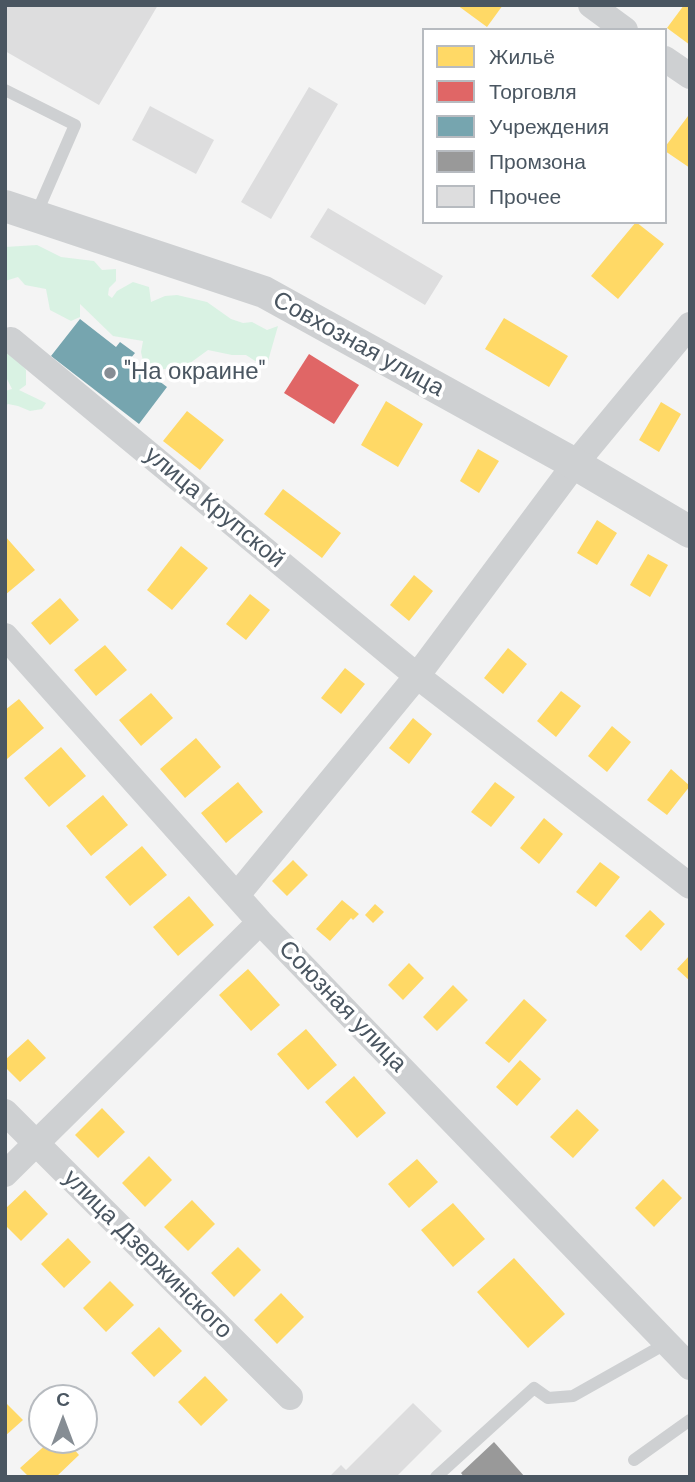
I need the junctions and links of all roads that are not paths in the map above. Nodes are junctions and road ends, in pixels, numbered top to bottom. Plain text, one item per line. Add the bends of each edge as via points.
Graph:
1 (591, 5) edge
2 (622, 28) edge
3 (667, 60) edge
4 (690, 76) edge
5 (5, 90) edge
6 (5, 206) edge
7 (35, 217) junction
8 (690, 325) edge
9 (12, 340) dead end
10 (575, 464) junction
11 (690, 532) edge
12 (5, 636) edge
13 (416, 676) junction
14 (690, 886) edge
15 (237, 895) junction
16 (260, 922) junction
17 (5, 1112) edge
18 (37, 1144) junction
19 (5, 1174) edge
20 (667, 1343) junction
21 (690, 1367) edge
22 (290, 1397) dead end
23 (690, 1420) edge
24 (634, 1460) dead end
25 (436, 1477) edge

1 - 2 street
3 - 4 street
5 - 7 lane via 75,125
6 - 7 street, Совхозная улица
7 - 10 street, Совхозная улица via 264,292
8 - 10 street
9 - 13 street, улица Крупской
10 - 11 street, Совхозная улица
10 - 13 street
12 - 15 street, Союзная улица
13 - 14 street, улица Крупской
13 - 15 street
15 - 16 street, Союзная улица
16 - 18 street
16 - 20 street, Союзная улица
17 - 18 street, улица Дзержинского
18 - 19 street
18 - 22 street, улица Дзержинского
20 - 21 street, Союзная улица
20 - 25 lane via 572,1396 548,1398 534,1388
23 - 24 lane

